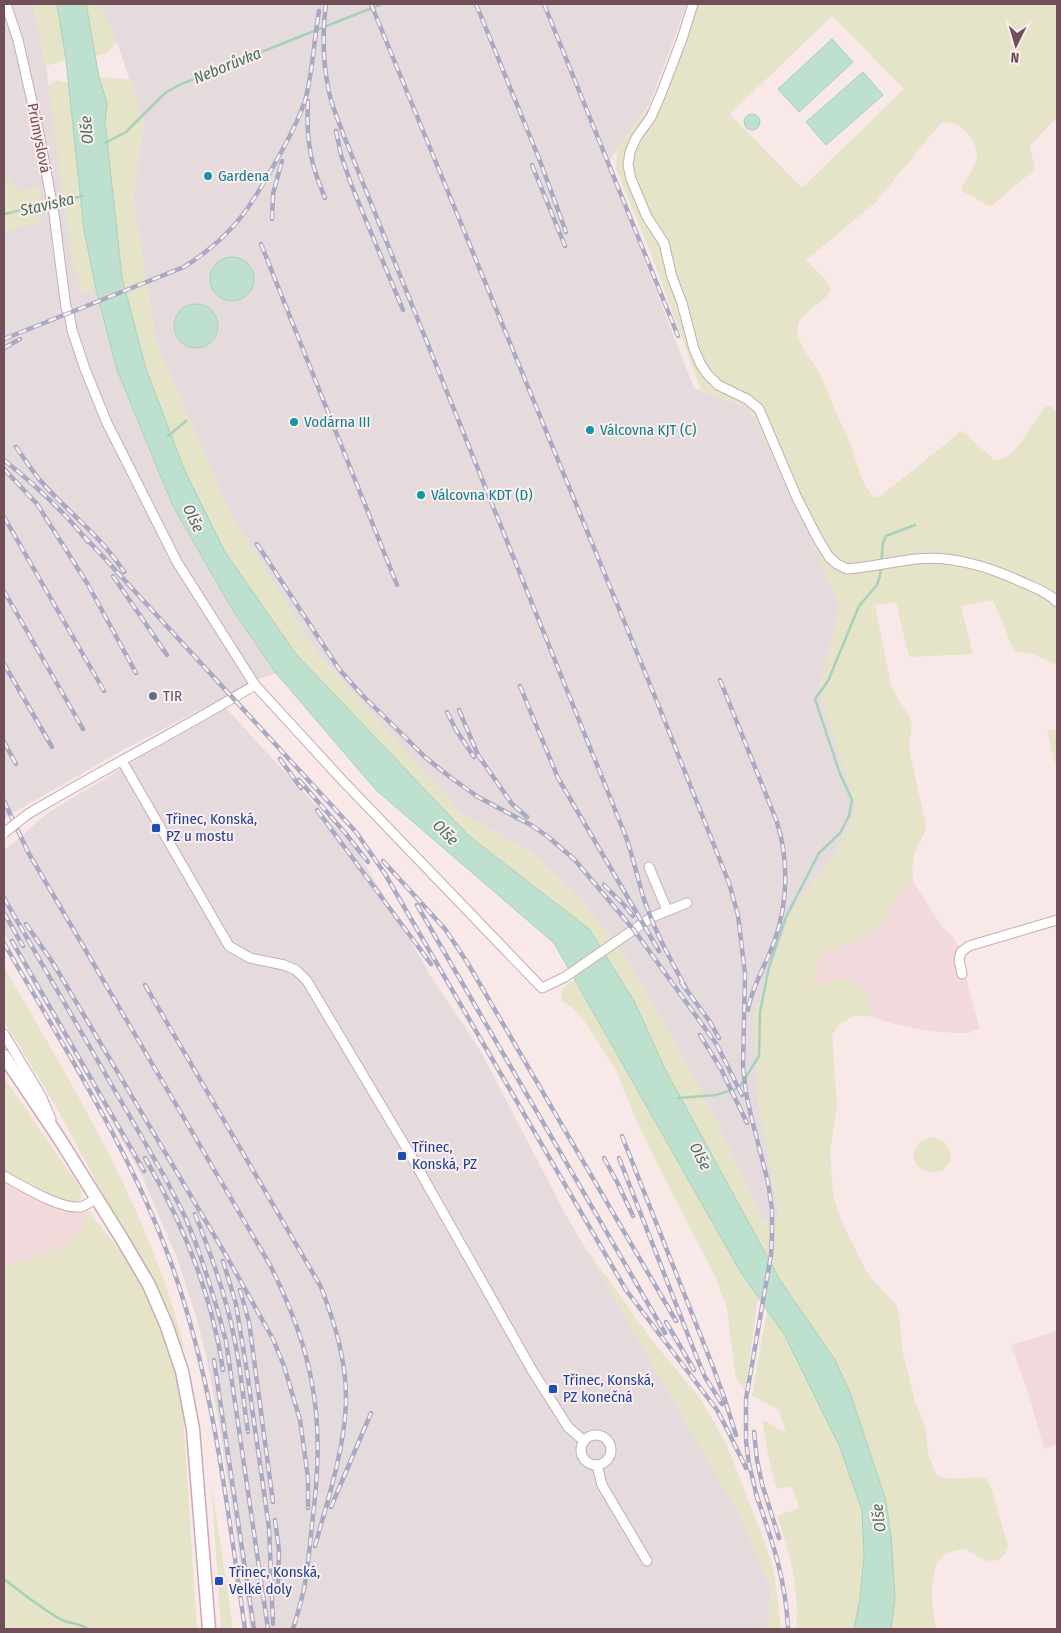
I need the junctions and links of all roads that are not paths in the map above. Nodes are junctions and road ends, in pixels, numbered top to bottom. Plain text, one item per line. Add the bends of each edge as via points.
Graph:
1 (6, 4) edge
2 (693, 4) edge
3 (1057, 602) edge
4 (255, 685) junction
5 (122, 761) junction
6 (4, 833) edge
7 (649, 867) dead end
8 (687, 903) dead end
9 (667, 910) junction
10 (1057, 920) edge
11 (962, 974) dead end
12 (4, 1034) edge
13 (4, 1056) edge
14 (4, 1068) edge
15 (26, 1090) junction
16 (59, 1138) junction
17 (4, 1176) edge
18 (97, 1198) junction
19 (584, 1441) junction
20 (597, 1465) junction
21 (647, 1561) dead end
22 (209, 1629) edge

1 - 4 street, Průmyslová via 28,81 54,214 66,305 85,369 107,423 177,562
2 - 3 street via 661,94 651,117 636,138 628,165 647,217 664,243 701,364 718,384 759,409 797,498 818,539 837,564 846,569 917,559 958,561 1016,580 1053,597
4 - 5 street
4 - 9 street, Průmyslová via 542,988 565,977
5 - 6 street, bridge via 28,814
5 - 19 street via 229,946 250,958 296,970 308,981 532,1370 568,1427
7 - 9 street
8 - 9 street
10 - 11 street via 969,946 961,952
12 - 16 street via 41,1096
13 - 15 main road
14 - 15 street
15 - 16 main road
16 - 18 main road
17 - 18 street via 66,1207 82,1207
18 - 22 main road via 149,1285 182,1372 193,1429
19 - 20 street via 581,1447 584,1460
19 - 20 street via 597,1436 608,1443 607,1460
20 - 21 street via 602,1485

